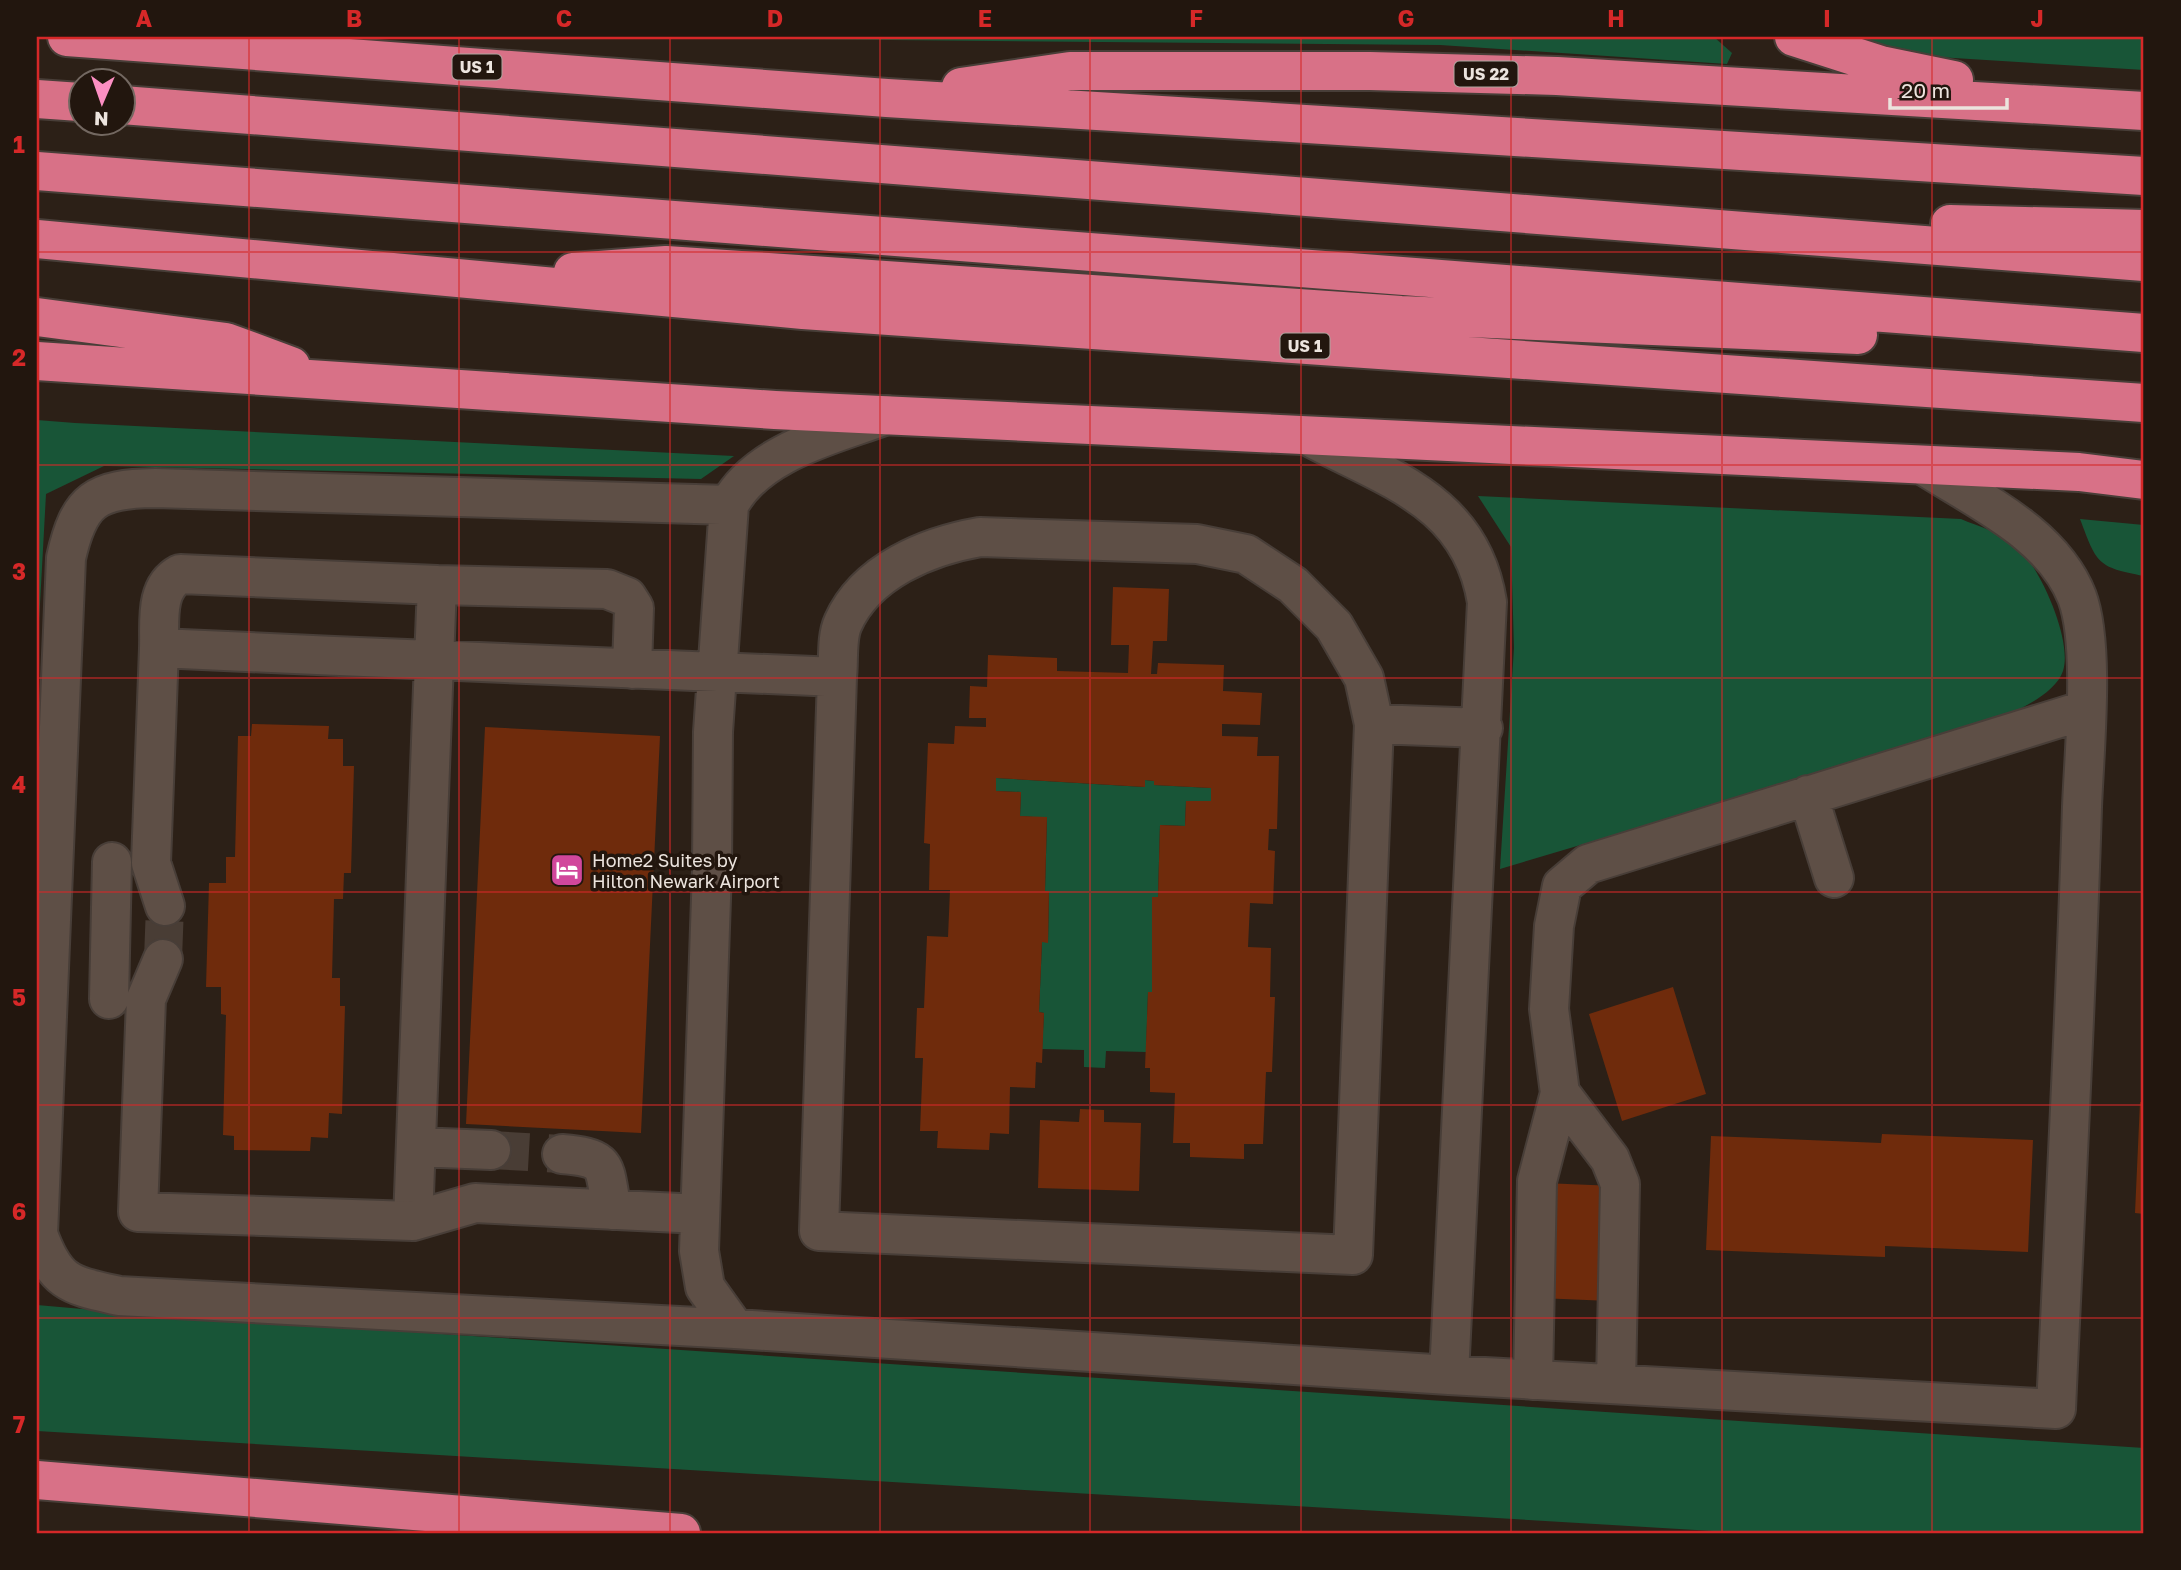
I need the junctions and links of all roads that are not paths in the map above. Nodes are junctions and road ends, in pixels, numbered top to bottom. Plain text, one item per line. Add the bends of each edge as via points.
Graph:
1 (67, 37) edge
2 (1794, 37) edge
3 (887, 98) junction
4 (37, 99) edge
5 (66, 101) edge
6 (136, 106) edge
7 (2087, 107) junction
8 (2144, 111) edge
9 (37, 171) edge
10 (2144, 176) edge
11 (1568, 217) junction
12 (2144, 229) edge
13 (37, 239) edge
14 (2144, 262) edge
15 (466, 280) junction
16 (37, 317) edge
17 (2144, 332) edge
18 (2144, 348) edge
19 (37, 362) edge
20 (333, 382) junction
21 (2144, 402) edge
22 (886, 415) junction
23 (1308, 436) junction
24 (2144, 464) edge
25 (1923, 465) junction
26 (2079, 472) junction
27 (2144, 480) edge
28 (729, 505) junction
29 (436, 585) junction
30 (159, 648) junction
31 (434, 661) junction
32 (632, 670) junction
33 (716, 673) junction
34 (837, 677) junction
35 (2085, 710) junction
36 (48, 720) edge
37 (1374, 724) junction
38 (1483, 728) junction
39 (1808, 795) junction
40 (54, 860) junction
41 (112, 862) junction
42 (151, 863) junction
43 (1834, 878) dead end
44 (165, 906) tunnel mouth
45 (44, 938) edge
46 (163, 959) tunnel mouth
47 (48, 998) junction
48 (128, 999) junction
49 (1560, 1093) junction
50 (416, 1147) junction
51 (491, 1150) tunnel mouth
52 (562, 1154) tunnel mouth
53 (612, 1210) junction
54 (700, 1214) junction
55 (413, 1221) junction
56 (735, 1329) junction
57 (1449, 1375) junction
58 (1533, 1380) junction
59 (1616, 1384) junction
60 (37, 1480) edge
61 (681, 1533) edge

1 - 3 highway, US 1
2 - 7 highway via 1881,65
3 - 7 highway, US 22 via 1070,71 1370,71 1558,76
3 - 10 highway, US 1
4 - 5 highway
6 - 11 highway
7 - 8 highway, US 22
9 - 17 highway
11 - 12 highway
11 - 14 highway
13 - 15 highway, US 1
15 - 18 highway via 666,265 1428,316
15 - 21 highway, US 1 via 990,324
16 - 20 highway via 226,342
19 - 20 highway
20 - 22 highway
22 - 23 highway
22 - 28 lane via 757,470
23 - 25 highway
23 - 38 lane via 1427,500 1447,517 1476,557 1487,603
24 - 26 highway
25 - 26 highway
25 - 35 lane via 2015,523 2068,579 2083,621
26 - 27 highway
28 - 33 lane
28 - 36 lane via 116,489 88,507 77,519 71,537
29 - 30 lane via 180,574 168,582 162,595
29 - 31 lane
29 - 32 lane via 621,593 634,608
30 - 31 lane
30 - 42 lane
31 - 32 lane
31 - 50 lane
32 - 33 lane
33 - 34 lane
33 - 54 lane
34 - 37 lane via 842,624 870,586 890,569 960,541 980,537 1198,544 1246,554 1293,585 1334,626 1364,678
34 - 37 lane via 819,1231 1353,1255
35 - 39 lane
35 - 59 lane via 2056,1409
36 - 40 lane
37 - 38 lane
38 - 57 lane
39 - 43 lane
39 - 49 lane via 1588,864 1562,886 1553,926 1549,1009
40 - 41 lane
40 - 45 lane
41 - 42 lane
41 - 48 lane
42 - 44 lane
45 - 47 lane
46 - 48 lane
47 - 48 lane
47 - 56 lane via 38,1234 49,1264 74,1286 120,1296
48 - 55 lane via 138,1212
49 - 58 lane via 1537,1181
49 - 59 lane via 1610,1159 1620,1184
50 - 51 lane
50 - 55 lane
52 - 53 lane via 592,1157 603,1167
53 - 54 lane
53 - 55 lane via 475,1203
54 - 56 lane via 699,1251 705,1287
56 - 57 lane
57 - 58 lane
58 - 59 lane
60 - 61 highway

